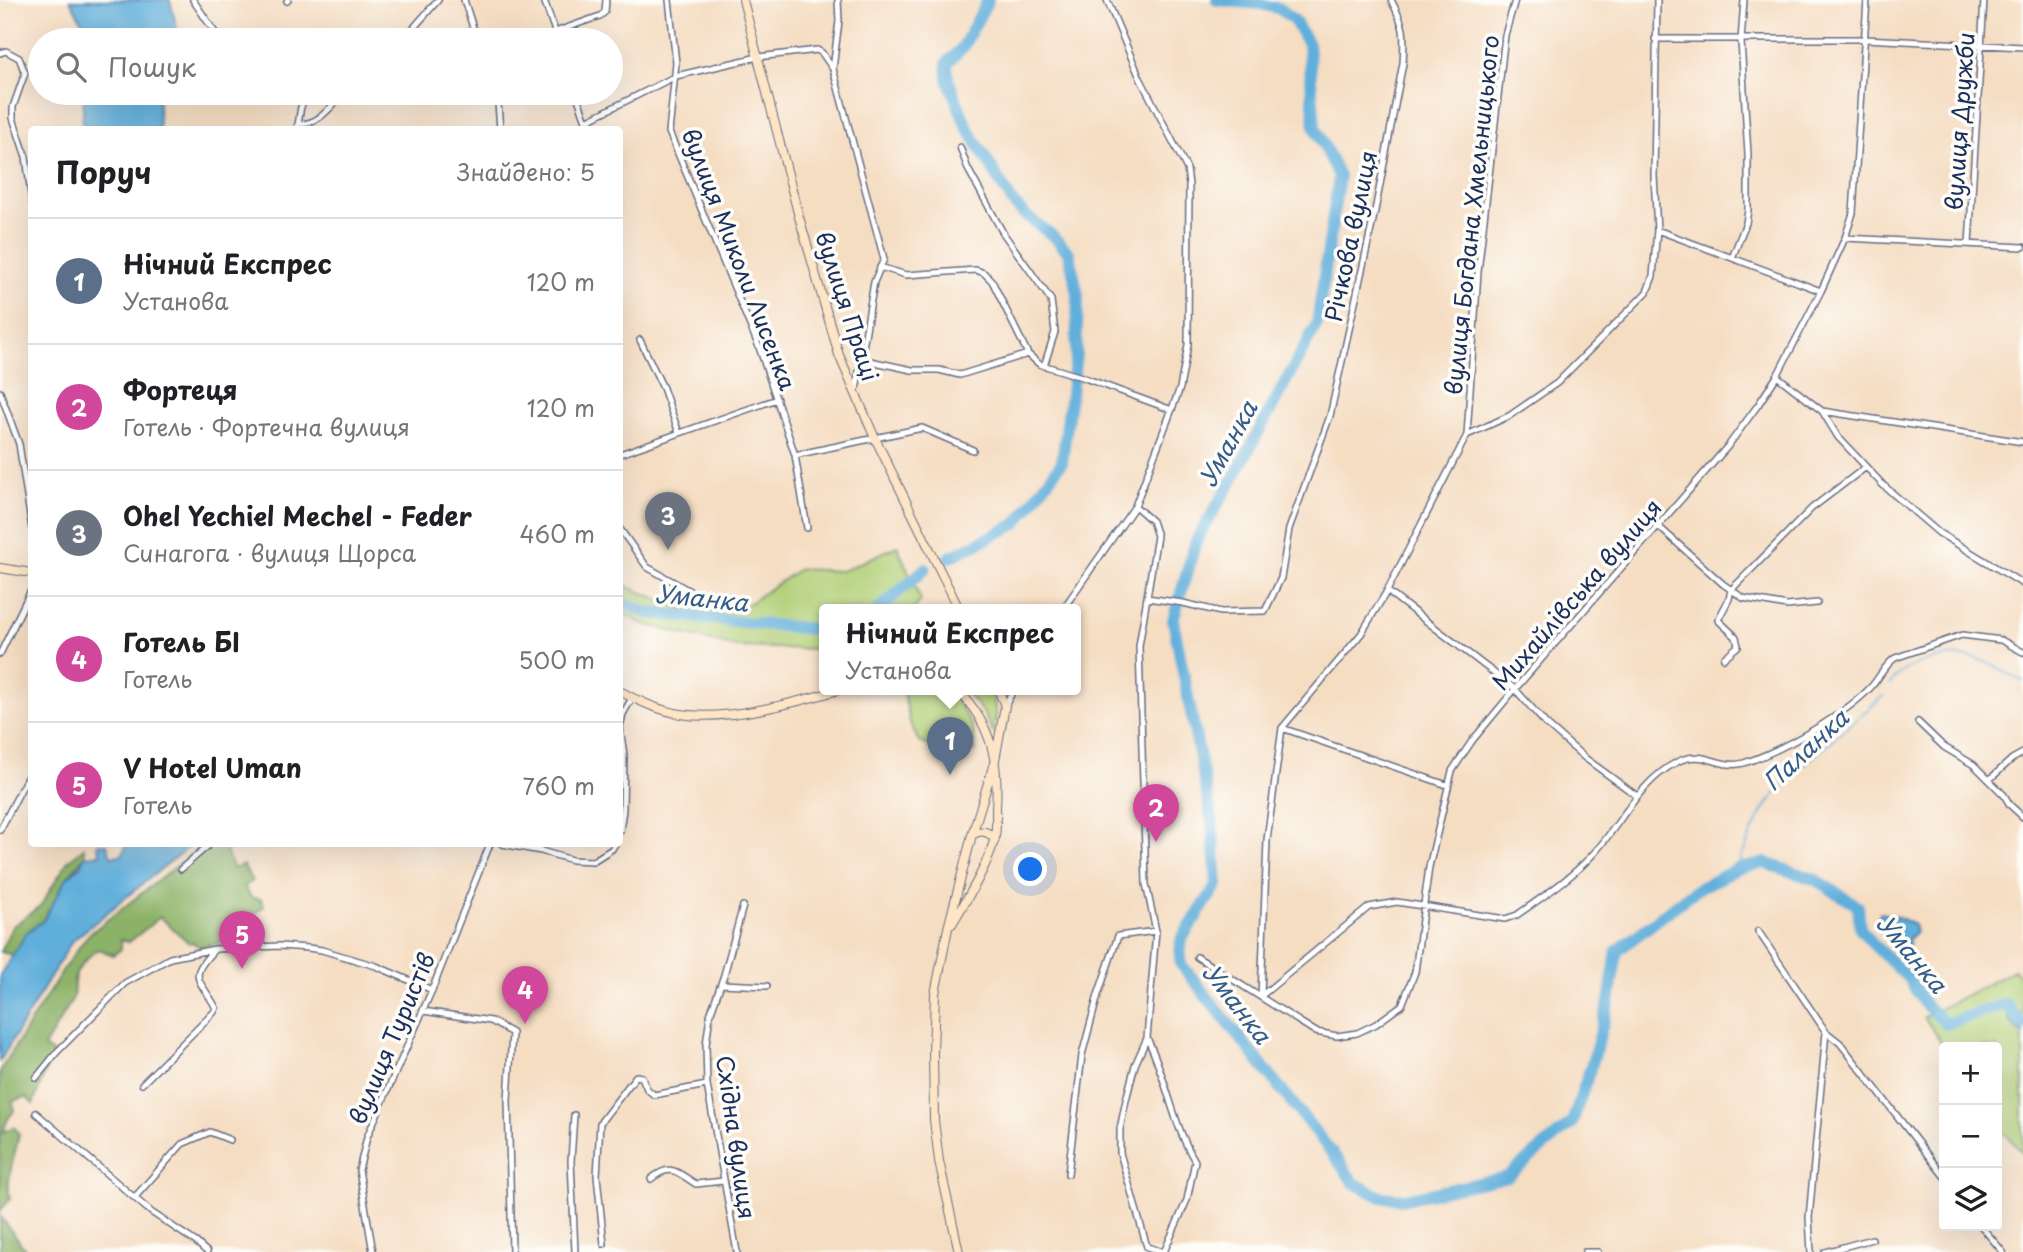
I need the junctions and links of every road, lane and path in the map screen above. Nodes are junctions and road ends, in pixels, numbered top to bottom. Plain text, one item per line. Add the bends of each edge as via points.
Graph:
1 (193, 0) edge
2 (438, 0) edge
3 (464, 0) edge
4 (544, 0) edge
5 (606, 0) edge
6 (669, 0) edge
7 (743, 0) edge
8 (838, 0) edge
9 (1107, 0) edge
10 (1391, 0) edge
11 (1515, 0) edge
12 (1657, 0) edge
13 (1744, 0) edge
14 (1867, 0) edge
15 (1984, 0) edge
16 (211, 28) edge
17 (414, 28) edge
18 (473, 28) edge
19 (554, 28) edge
20 (566, 28) edge
21 (1655, 39) junction
22 (1865, 39) junction
23 (1741, 41) junction
24 (1981, 45) junction
25 (2023, 47) edge
26 (0, 53) edge
27 (758, 57) junction
28 (833, 69) junction
29 (676, 76) junction
30 (623, 102) edge
31 (301, 105) edge
32 (332, 105) edge
33 (498, 105) edge
34 (580, 105) edge
35 (618, 105) edge
36 (586, 121) junction
37 (297, 126) edge
38 (301, 126) edge
39 (500, 126) edge
40 (585, 126) edge
41 (960, 147) dead end
42 (28, 181) edge
43 (1657, 230) junction
44 (1845, 238) junction
45 (1969, 244) junction
46 (2023, 247) edge
47 (1732, 258) junction
48 (880, 267) junction
49 (1821, 292) junction
50 (639, 340) dead end
51 (1028, 354) junction
52 (861, 359) junction
53 (1044, 366) junction
54 (1777, 376) junction
55 (0, 392) edge
56 (855, 394) junction
57 (776, 400) junction
58 (1172, 410) junction
59 (1822, 411) junction
60 (679, 433) junction
61 (1466, 436) junction
62 (875, 438) junction
63 (2023, 442) edge
64 (973, 450) dead end
65 (623, 453) edge
66 (795, 455) junction
67 (1867, 467) junction
68 (28, 503) edge
69 (1135, 506) junction
70 (1658, 526) junction
71 (807, 528) dead end
72 (623, 534) edge
73 (0, 568) edge
74 (28, 572) edge
75 (2023, 584) edge
76 (1731, 590) junction
77 (1387, 591) junction
78 (28, 596) edge
79 (1147, 598) junction
80 (711, 603) dead end
81 (1817, 603) dead end
82 (957, 604) edge
83 (1066, 604) edge
84 (2023, 652) edge
85 (0, 654) edge
86 (1724, 658) dead end
87 (1515, 688) junction
88 (623, 693) edge
89 (819, 694) edge
90 (963, 695) edge
91 (1000, 695) edge
92 (1011, 695) edge
93 (632, 698) junction
94 (1005, 706) junction
95 (623, 713) edge
96 (1918, 722) dead end
97 (1282, 728) junction
98 (623, 748) edge
99 (2023, 753) edge
100 (995, 760) junction
101 (28, 775) edge
102 (1989, 780) junction
103 (1447, 785) junction
104 (1637, 796) junction
105 (0, 806) edge
106 (623, 810) edge
107 (9, 811) junction
108 (2023, 817) edge
109 (0, 830) edge
110 (972, 835) junction
111 (995, 839) junction
112 (207, 847) edge
113 (489, 847) edge
114 (519, 847) edge
115 (613, 847) edge
116 (181, 869) dead end
117 (743, 906) dead end
118 (1423, 907) junction
119 (1758, 931) dead end
120 (1156, 932) junction
121 (947, 934) junction
122 (215, 949) junction
123 (1197, 957) dead end
124 (721, 984) junction
125 (767, 986) dead end
126 (432, 990) junction
127 (1261, 996) junction
128 (423, 1011) junction
129 (1826, 1032) junction
130 (1147, 1038) junction
131 (36, 1078) dead end
132 (142, 1084) dead end
133 (707, 1085) junction
134 (36, 1113) dead end
135 (574, 1115) dead end
136 (230, 1140) dead end
137 (1939, 1170) edge
138 (1068, 1174) dead end
139 (651, 1179) dead end
140 (723, 1181) junction
141 (135, 1197) junction
142 (1985, 1231) edge
143 (1872, 1239) dead end
144 (604, 1244) dead end
145 (207, 1252) edge
146 (373, 1252) edge
147 (512, 1252) edge
148 (575, 1252) edge
149 (737, 1252) edge
150 (959, 1252) edge
151 (1164, 1252) edge
152 (1586, 1252) edge
153 (1598, 1252) edge
154 (1811, 1252) edge
155 (1825, 1252) edge
156 (2003, 1252) edge

1 - 16 street
2 - 17 street
3 - 18 street
4 - 19 street
5 - 20 street via 600,16
6 - 29 street, вулиця Миколи Лисенка
7 - 27 main road, вулиця Праці
8 - 28 street
9 - 58 street via 1140,79 1181,156 1189,185 1188,345
10 - 79 street, Річкова вулиця via 1402,20 1405,43 1375,211 1330,416 1289,529 1281,578 1265,611 1221,612
11 - 61 street, вулиця Богдана Хмельницького via 1506,35 1478,272
12 - 21 street
13 - 23 street
14 - 22 street, Михайлівська вулиця
15 - 24 street, вулиця Дружби
21 - 23 street
21 - 43 street
22 - 23 street
22 - 24 street
22 - 44 street, Михайлівська вулиця via 1853,212
23 - 47 street via 1748,210
24 - 25 street
24 - 45 street, вулиця Дружби
26 - 42 street via 19,58 25,72 13,118 26,157
27 - 28 street via 817,50
27 - 29 street
27 - 56 main road, вулиця Праці via 802,230
28 - 48 street via 884,259
29 - 30 street
29 - 57 street, вулиця Миколи Лисенка via 669,132 759,346
31 - 37 street
32 - 38 street via 317,121
33 - 39 street
34 - 36 street
35 - 36 street
36 - 40 street
41 - 53 street via 1003,233 1051,300 1055,332
43 - 47 street
43 - 61 street via 1647,292 1557,383 1509,416
44 - 45 street
44 - 49 street, Михайлівська вулиця
45 - 46 street
47 - 49 street
48 - 51 street via 906,275 984,273
48 - 52 street
49 - 54 street, Михайлівська вулиця
50 - 60 street
51 - 52 street via 960,375
51 - 53 street
52 - 56 street
53 - 58 street
54 - 59 street
54 - 70 street, Михайлівська вулиця via 1728,446
55 - 68 street via 19,444
56 - 62 main road, вулиця Праці
57 - 60 street
57 - 66 street, вулиця Миколи Лисенка
58 - 69 street
59 - 63 street
59 - 67 street via 1838,437
60 - 65 street
61 - 77 street
62 - 64 street via 922,428
62 - 66 street
62 - 82 main road, вулиця Праці
66 - 71 street, вулиця Миколи Лисенка
67 - 75 street via 1939,533
67 - 76 street via 1812,508
69 - 79 street via 1152,521 1157,536
69 - 83 street
70 - 76 street
70 - 87 street, Михайлівська вулиця
72 - 80 street via 648,567
73 - 74 main road
76 - 81 street via 1743,598 1787,606
76 - 86 street via 1718,620 1738,646
77 - 87 street
77 - 97 street via 1361,634
78 - 85 street
79 - 120 street via 1139,646 1143,797 1146,884
84 - 104 street via 2001,640 1962,635 1895,658 1872,686 1809,733 1741,764 1696,755 1678,762
87 - 103 street, Михайлівська вулиця via 1460,757
87 - 104 street via 1546,724
88 - 93 main road
89 - 93 main road via 710,717 679,714
90 - 100 main road via 988,734
91 - 94 main road
92 - 94 street
93 - 95 street
94 - 100 main road
96 - 102 street
97 - 103 street
97 - 127 street via 1267,840
98 - 106 street
99 - 102 street
100 - 110 main road
100 - 111 main road
101 - 107 street
102 - 108 street
103 - 118 street, Михайлівська вулиця
104 - 118 street via 1574,873 1517,915 1505,919
105 - 107 street
107 - 109 street
110 - 111 main road via 985,831
110 - 121 main road
111 - 121 main road
112 - 116 street
113 - 126 street, вулиця Туристів
114 - 115 street via 593,861
117 - 124 street, Східна вулиця
118 - 127 street via 1397,902 1369,907
118 - 127 street, Михайлівська вулиця via 1415,972 1402,1005 1376,1024 1337,1036 1316,1032
119 - 129 street
120 - 130 street
120 - 138 street via 1118,936 1082,1055
121 - 150 main road via 935,994 934,1120
122 - 126 street via 280,946 322,950
122 - 131 street via 170,958 125,984
122 - 132 street via 199,969 198,978 216,1008 214,1012
123 - 127 street, Михайлівська вулиця
124 - 125 street
124 - 133 street, Східна вулиця via 706,1034
126 - 128 street, вулиця Туристів
128 - 146 street, вулиця Туристів via 368,1137 359,1170
128 - 147 street via 491,1021 512,1033 508,1100
129 - 137 street via 1840,1043
129 - 154 street via 1809,1218
130 - 151 street via 1182,1140 1195,1161 1187,1200
130 - 151 street via 1126,1100 1120,1153 1147,1247
133 - 140 street, Східна вулиця
133 - 144 street via 654,1095 642,1077 636,1076 600,1123 597,1176
134 - 141 street
135 - 148 street
136 - 141 street via 210,1132 182,1144
139 - 140 street via 670,1169 696,1184
140 - 149 street, Східна вулиця
141 - 145 street
142 - 156 street
143 - 155 street
152 - 153 street

